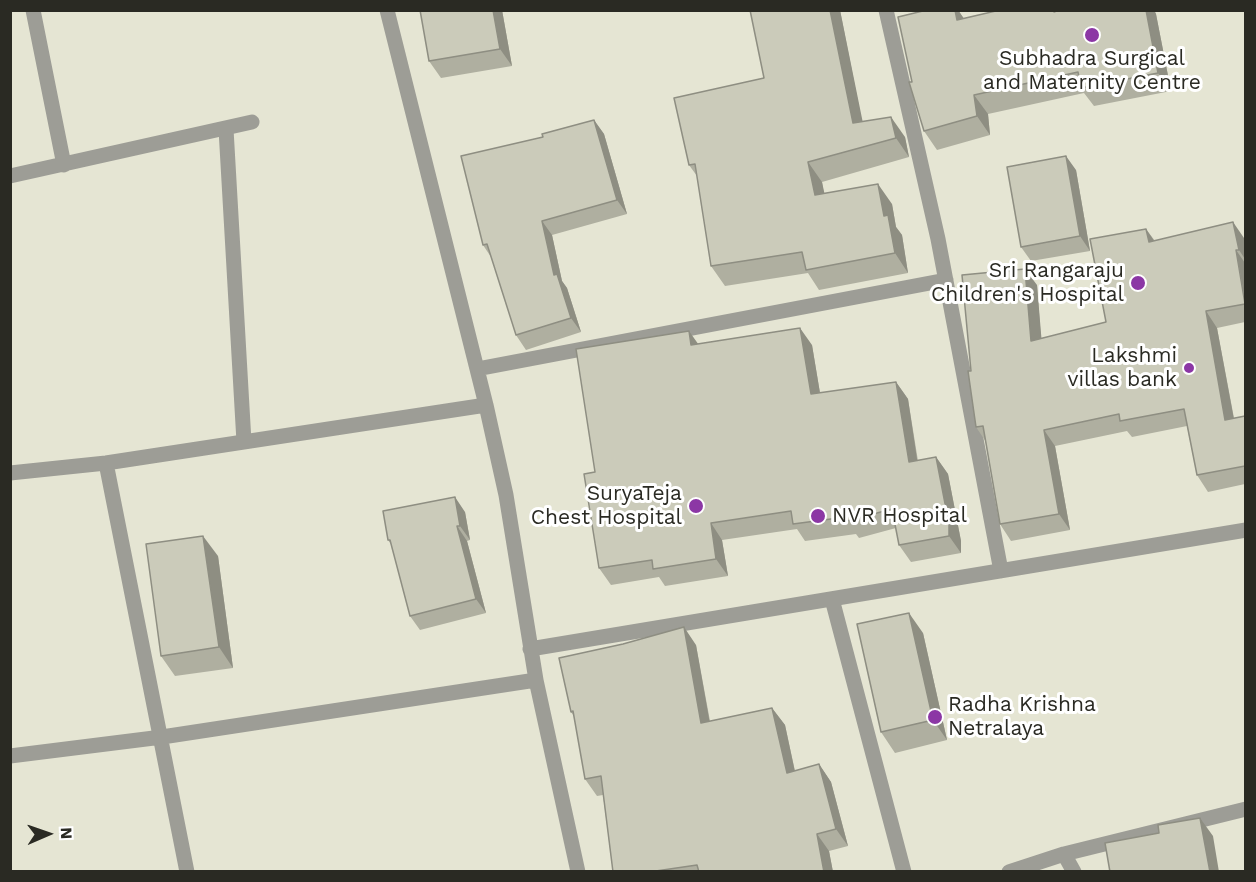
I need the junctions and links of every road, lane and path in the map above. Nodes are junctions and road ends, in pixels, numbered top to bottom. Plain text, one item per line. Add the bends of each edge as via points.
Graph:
1 (33, 10) edge
2 (387, 10) edge
3 (886, 10) edge
4 (252, 122) dead end
5 (226, 129) junction
6 (64, 165) junction
7 (10, 176) edge
8 (946, 280) junction
9 (477, 369) junction
10 (486, 405) junction
11 (244, 442) junction
12 (106, 463) junction
13 (10, 473) edge
14 (1245, 530) edge
15 (1001, 571) junction
16 (832, 599) junction
17 (530, 649) junction
18 (536, 680) junction
19 (162, 737) junction
20 (10, 756) edge
21 (1245, 809) edge
22 (1064, 854) junction
23 (187, 872) edge
24 (578, 872) edge
25 (904, 872) edge
26 (1009, 872) edge
27 (1074, 872) edge

1 - 6 street
2 - 9 street
3 - 8 street
4 - 5 street
5 - 6 street
5 - 11 street
6 - 7 street
8 - 9 street
8 - 15 street
9 - 10 street
10 - 11 street
10 - 17 street via 506,495
11 - 12 street
12 - 13 street
12 - 19 street
14 - 15 street
15 - 16 street
16 - 17 street
16 - 25 street
17 - 18 street
18 - 19 street
18 - 24 street
19 - 20 street
19 - 23 street
21 - 22 street
22 - 26 street
22 - 27 street

